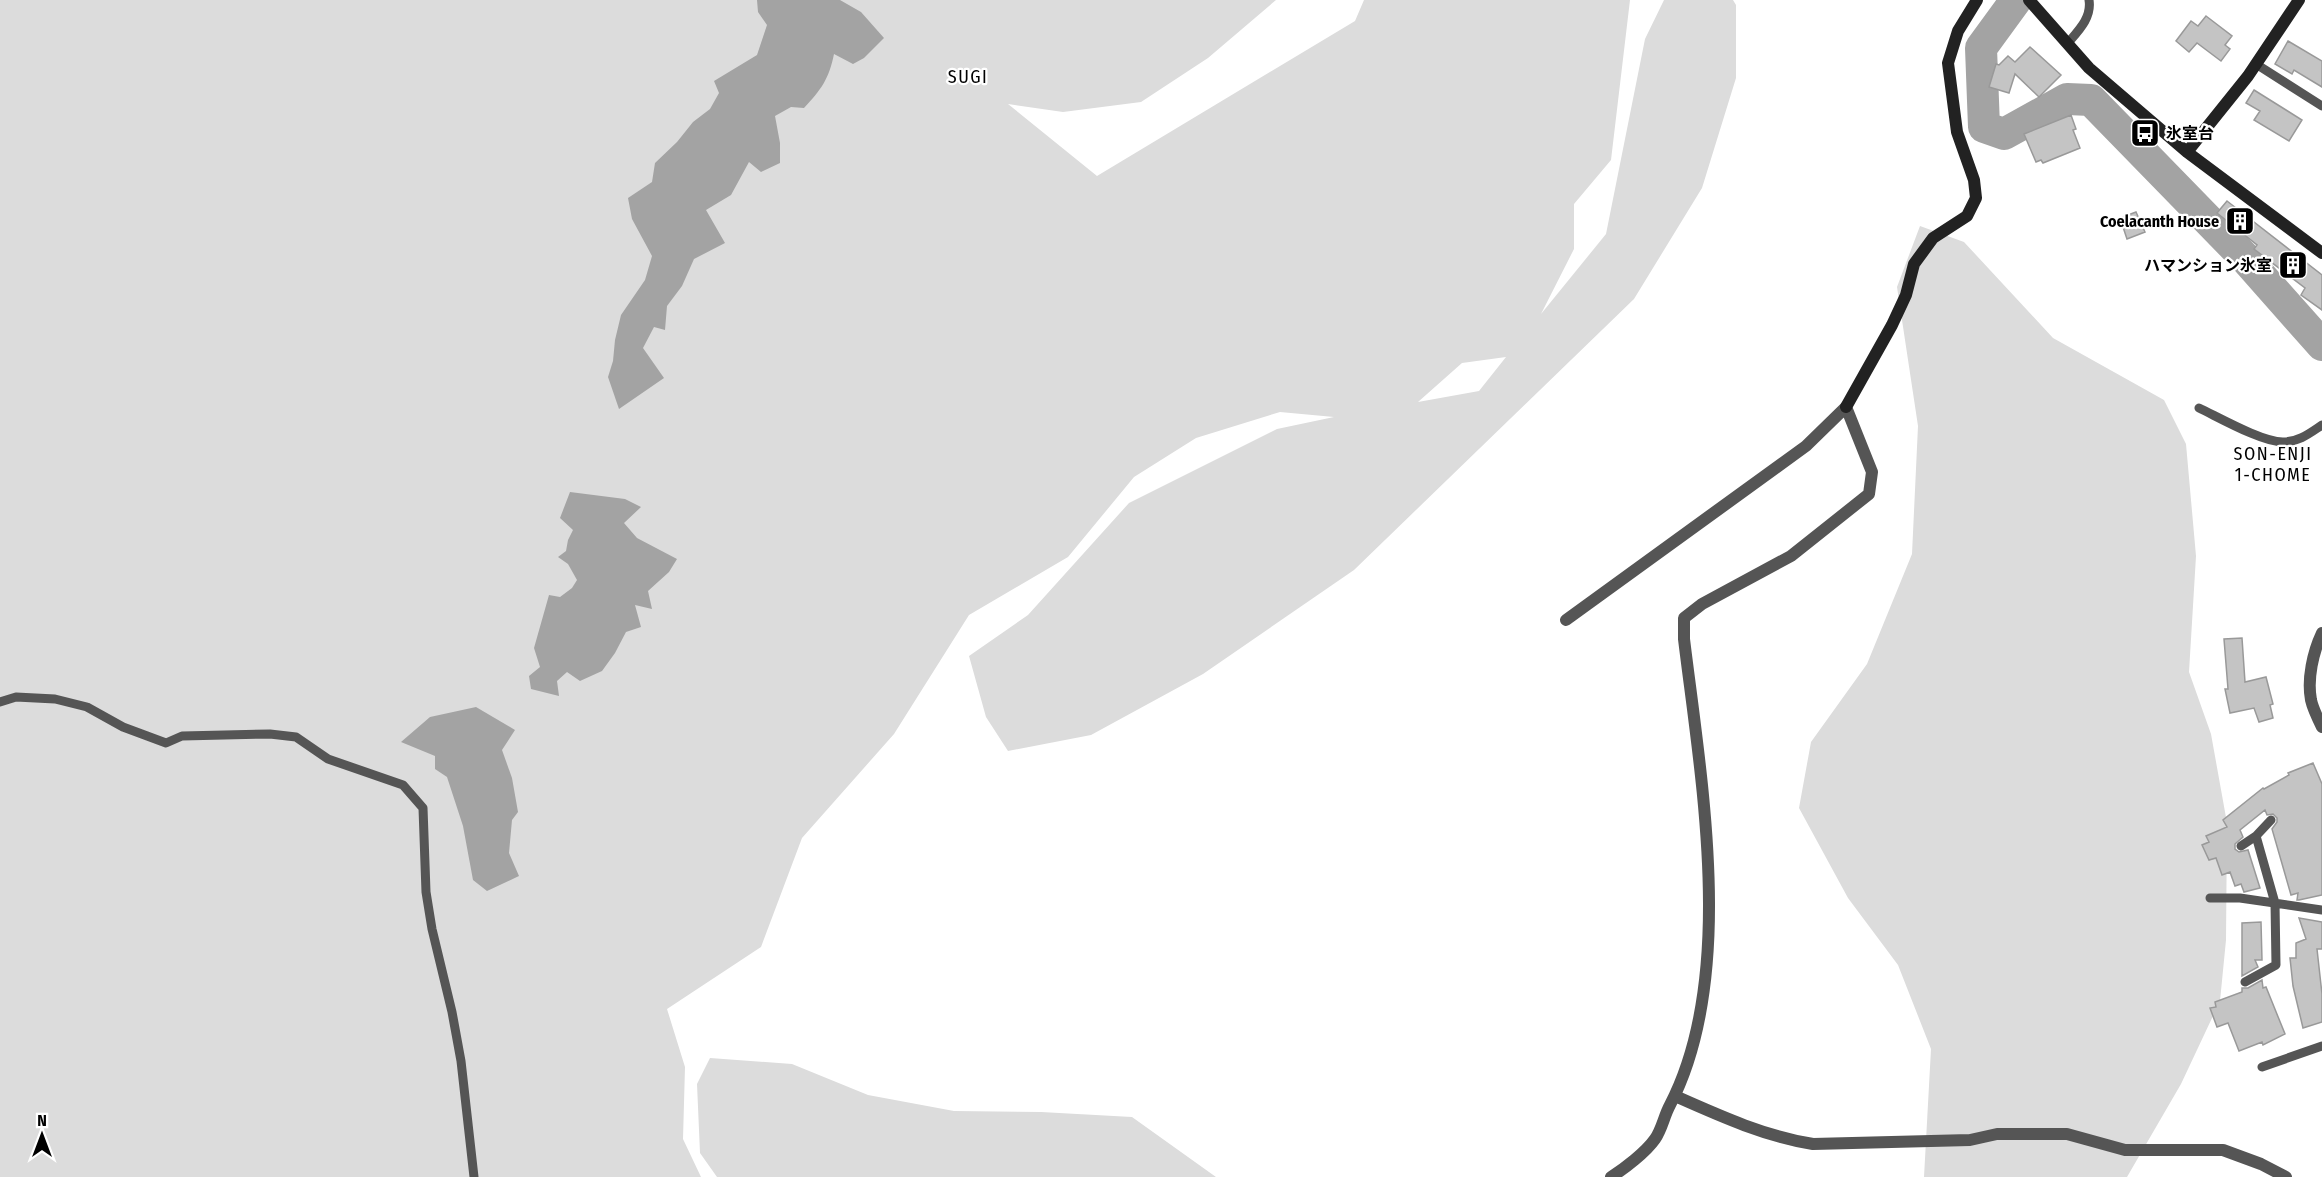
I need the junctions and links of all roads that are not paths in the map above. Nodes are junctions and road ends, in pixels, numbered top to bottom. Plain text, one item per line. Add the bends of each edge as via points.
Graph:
1 (1977, 0) edge
2 (2089, 0) edge
3 (2299, 0) edge
4 (2033, 5) edge
5 (2067, 44) junction
6 (2256, 64) junction
7 (2322, 106) edge
8 (2187, 152) junction
9 (2322, 253) edge
10 (1846, 407) junction
11 (2199, 408) dead end
12 (2322, 425) edge
13 (1566, 620) dead end
14 (2322, 633) edge
15 (0, 702) edge
16 (2322, 727) edge
17 (2271, 820) dead end
18 (2256, 836) junction
19 (2241, 846) dead end
20 (2210, 898) dead end
21 (2275, 903) junction
22 (2322, 910) edge
23 (2245, 982) dead end
24 (2322, 1046) edge
25 (2262, 1067) dead end
26 (1675, 1095) junction
27 (474, 1177) edge
28 (1611, 1177) edge
29 (2286, 1177) edge

1 - 10 street via 1958,31 1948,63 1957,132 1974,180 1976,198 1967,216 1933,238 1914,264 1892,325
2 - 5 lane via 2085,23
3 - 6 street
4 - 5 street
5 - 8 street via 2089,68
6 - 7 lane
6 - 8 street
8 - 9 street
10 - 13 street via 1806,446
10 - 26 street via 1872,472 1869,494 1791,556 1702,604 1684,618 1703,793 1707,957 1700,1012
11 - 12 lane via 2268,439 2284,442 2301,439
14 - 16 street via 2311,675 2311,700
15 - 27 lane via 16,697 55,699 87,707 123,728 166,743 182,736 296,737 328,759 403,785 423,808 428,901 453,1011
17 - 18 lane
18 - 19 lane
18 - 21 lane
20 - 21 lane
21 - 22 lane
21 - 23 lane via 2276,965
24 - 25 lane
26 - 28 street via 1656,1138
26 - 29 street via 1737,1124 1813,1144 2067,1134 2125,1150 2223,1150

